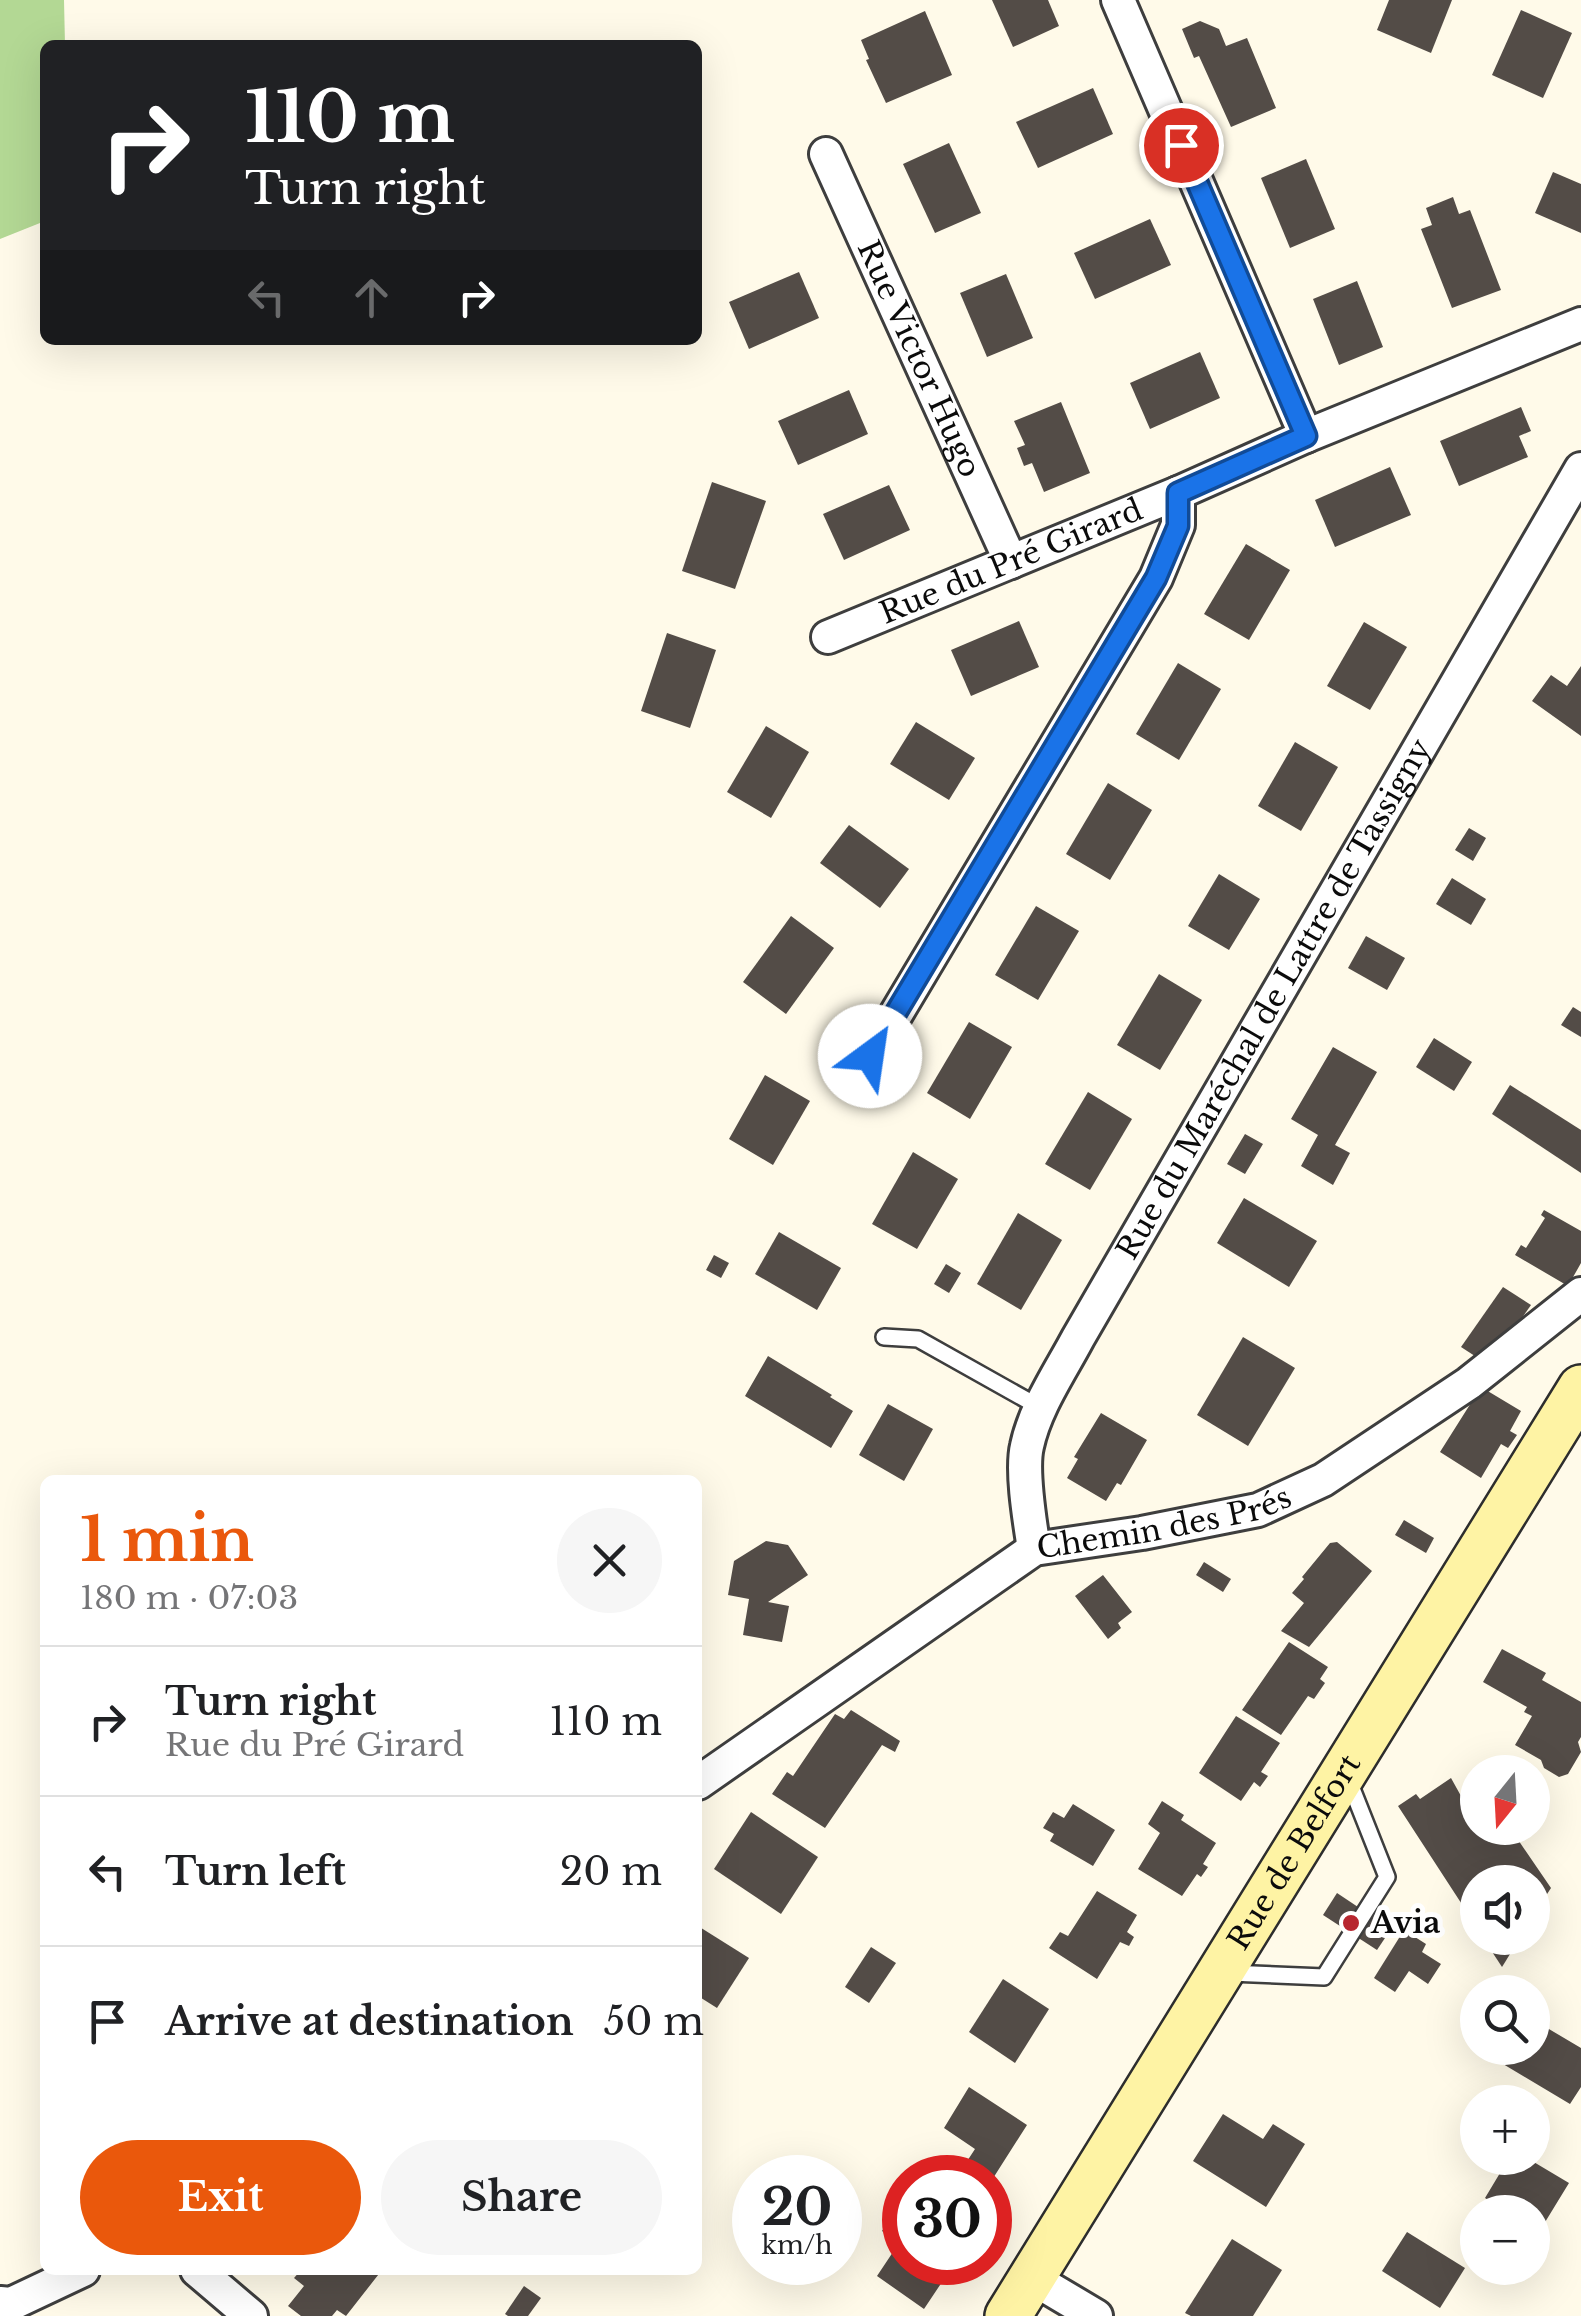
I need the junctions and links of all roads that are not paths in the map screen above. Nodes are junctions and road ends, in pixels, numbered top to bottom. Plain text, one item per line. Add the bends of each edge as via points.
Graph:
1 (1118, 0) edge
2 (826, 154) dead end
3 (1581, 324) edge
4 (1306, 436) junction
5 (1581, 468) edge
6 (1178, 493) junction
7 (1011, 562) junction
8 (828, 637) dead end
9 (870, 1056) dead end
10 (1581, 1294) edge
11 (884, 1337) dead end
12 (1581, 1388) edge
13 (1041, 1408) junction
14 (1034, 1549) junction
15 (1345, 1770) junction
16 (702, 1780) edge
17 (1220, 1972) junction
18 (73, 2275) edge
19 (203, 2275) edge
20 (1020, 2297) edge
21 (0, 2304) edge
22 (251, 2316) edge
23 (1096, 2316) edge

1 - 4 street
2 - 7 street, Rue Victor Hugo
3 - 4 street, Rue du Pré Girard
4 - 6 street, Rue du Pré Girard
5 - 13 street, Rue du Maréchal de Lattre de Tassigny
6 - 7 street, Rue du Pré Girard
6 - 9 street via 1178,526 1156,578
7 - 8 street, Rue du Pré Girard
10 - 14 street, Chemin des Prés via 1453,1394 1323,1480 1258,1510
11 - 13 lane via 918,1339
12 - 15 main road, Rue de Belfort
13 - 14 street, Rue du Maréchal de Lattre de Tassigny via 1026,1448
14 - 16 street, Chemin des Prés
15 - 17 main road, Rue de Belfort
15 - 17 lane via 1388,1876 1324,1977
17 - 20 main road, Rue de Belfort
18 - 21 street
19 - 22 street
20 - 23 street

